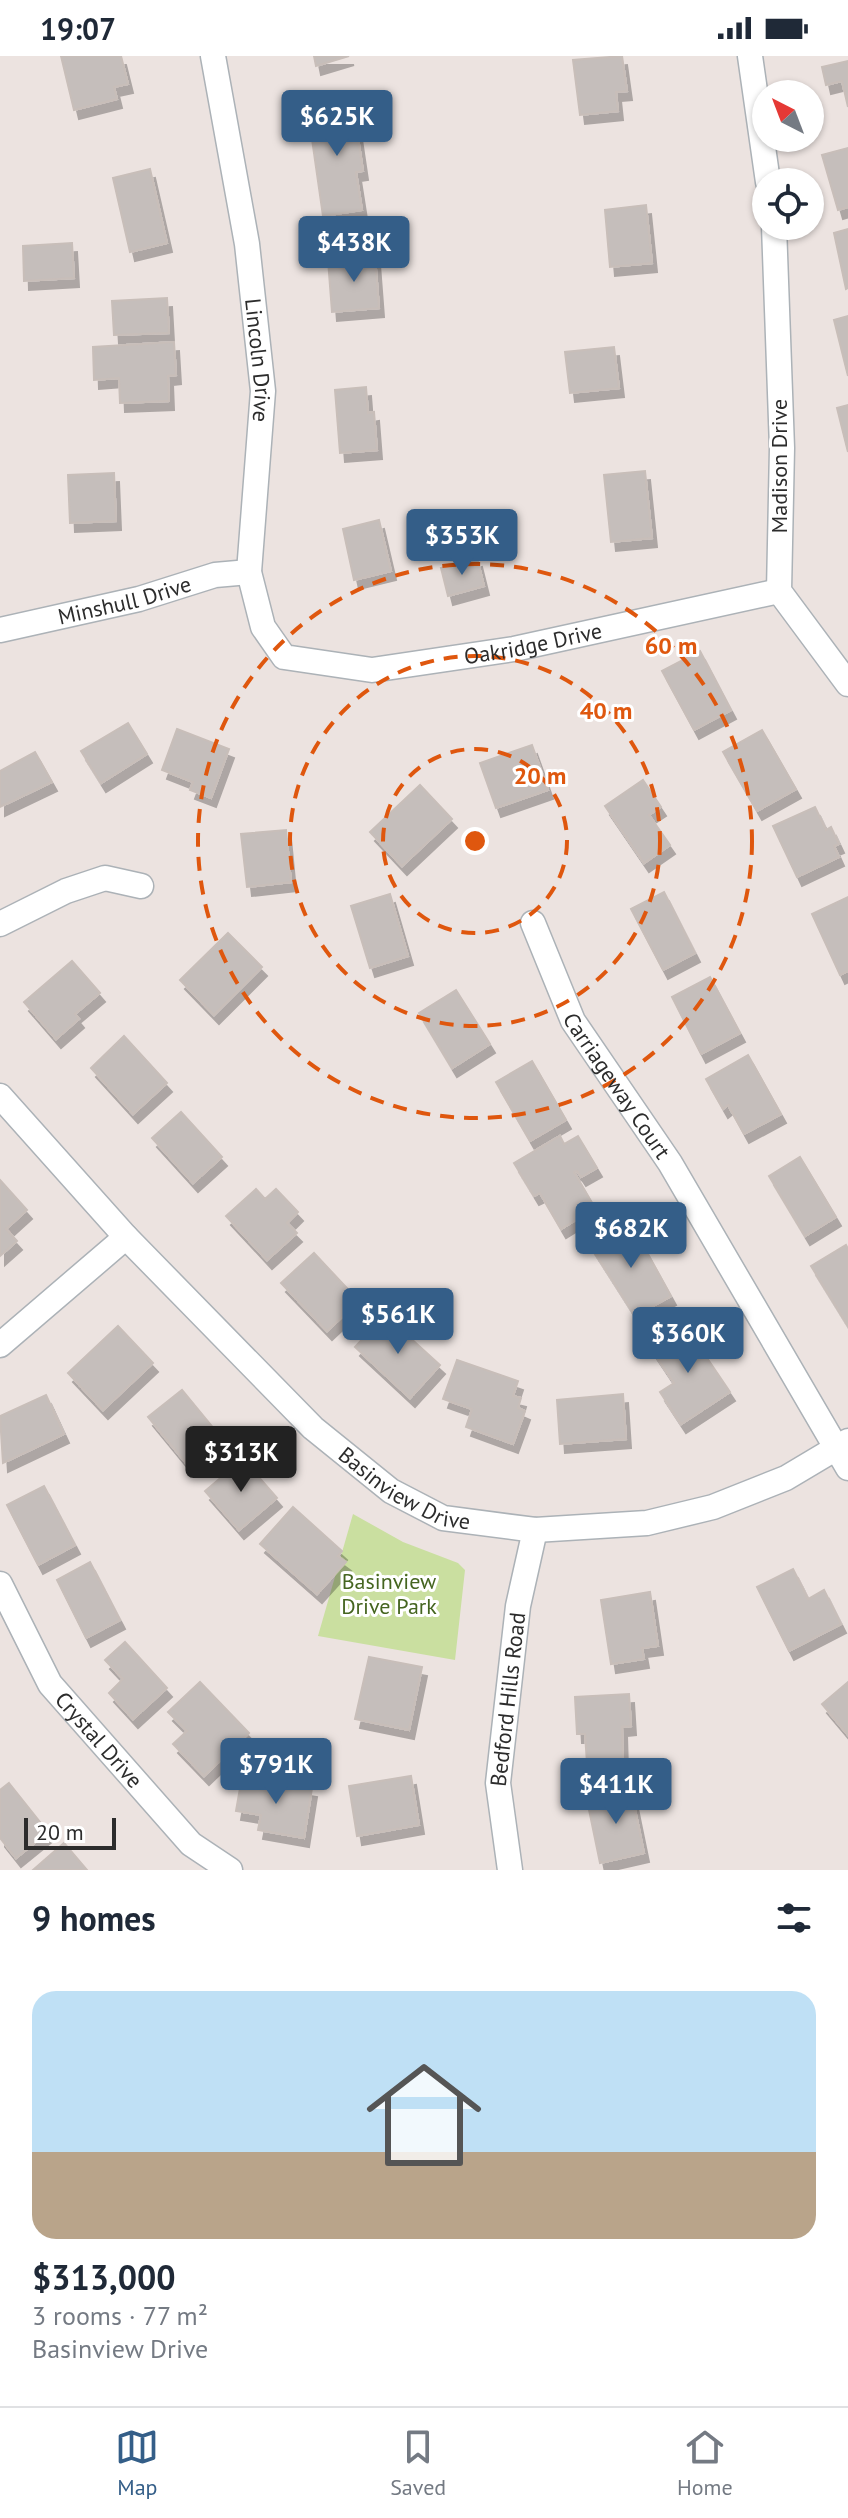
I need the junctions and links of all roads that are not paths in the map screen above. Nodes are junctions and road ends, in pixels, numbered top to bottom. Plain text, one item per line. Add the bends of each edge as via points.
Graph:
1 (213, 56) edge
2 (750, 56) edge
3 (766, 168) edge
4 (775, 240) edge
5 (249, 572) junction
6 (779, 591) junction
7 (0, 630) edge
8 (284, 657) joint
9 (848, 684) edge
10 (141, 886) dead end
11 (533, 923) dead end
12 (0, 924) edge
13 (0, 1096) edge
14 (126, 1237) junction
15 (0, 1345) edge
16 (844, 1452) edge
17 (535, 1530) junction
18 (0, 1584) edge
19 (504, 1869) edge
20 (230, 1870) edge

1 - 5 street, Lincoln Drive via 247,244 263,391
2 - 3 street
4 - 6 street, Madison Drive via 782,448
5 - 7 street, Minshull Drive via 215,575 139,599
5 - 8 street, Lincoln Drive via 263,627
6 - 8 street, Oakridge Drive via 514,649 372,670
6 - 9 street
10 - 12 street via 105,878
11 - 16 street, Carriageway Court via 573,1021 670,1163
13 - 14 street, Basinview Drive
14 - 15 street
14 - 17 street, Basinview Drive via 313,1428 391,1491 443,1518
16 - 17 street, Basinview Drive via 713,1507 647,1523
17 - 19 street, Bedford Hills Road via 518,1606 498,1783
18 - 20 street, Crystal Drive via 50,1684 191,1844

